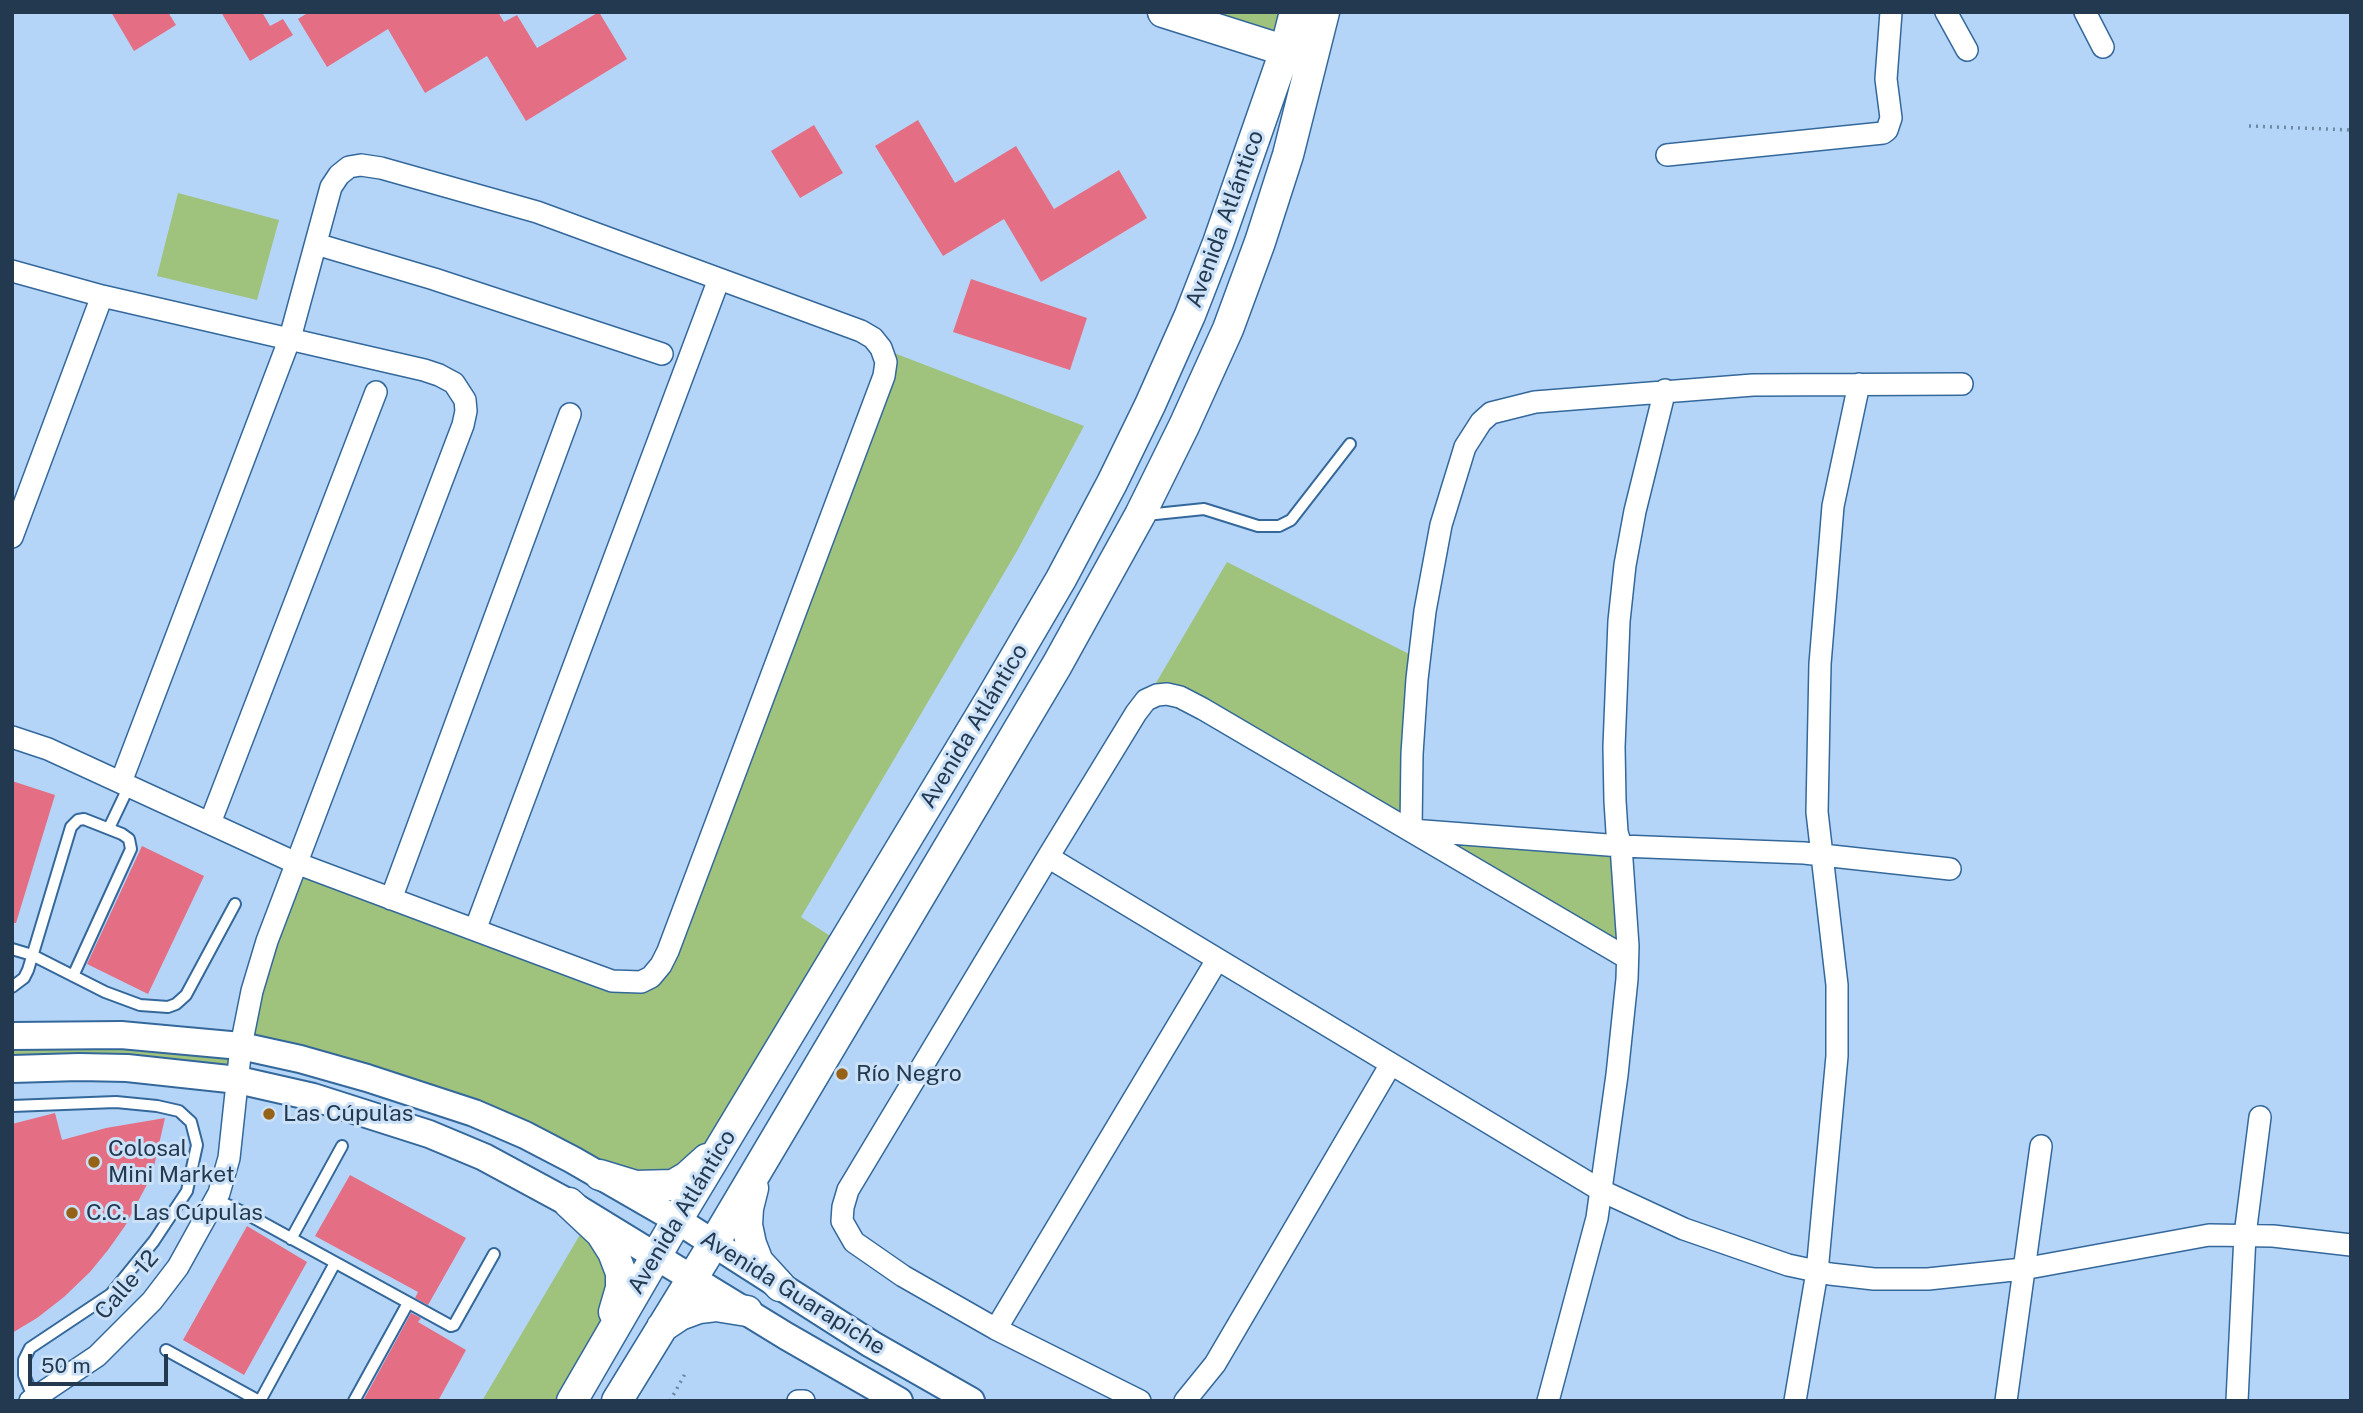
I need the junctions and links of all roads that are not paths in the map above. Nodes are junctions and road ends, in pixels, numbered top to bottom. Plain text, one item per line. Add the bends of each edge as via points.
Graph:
1 (1163, 12) edge
2 (1891, 12) edge
3 (1946, 12) edge
4 (2085, 12) edge
5 (1301, 17) edge
6 (2103, 47) dead end
7 (1967, 50) dead end
8 (1298, 55) junction
9 (1667, 155) dead end
10 (316, 244) junction
11 (12, 271) edge
12 (719, 279) junction
13 (102, 296) junction
14 (290, 338) junction
15 (662, 354) dead end
16 (1860, 384) junction
17 (1962, 384) dead end
18 (1665, 390) junction
19 (376, 391) dead end
20 (570, 414) dead end
21 (1350, 444) dead end
22 (1140, 515) junction
23 (12, 537) edge
24 (12, 737) edge
25 (125, 784) junction
26 (210, 823) junction
27 (109, 828) junction
28 (1411, 830) junction
29 (1621, 846) junction
30 (1820, 854) junction
31 (1048, 857) junction
32 (296, 863) junction
33 (1950, 869) dead end
34 (391, 899) junction
35 (235, 904) dead end
36 (475, 930) junction
37 (12, 949) edge
38 (32, 955) junction
39 (1627, 958) junction
40 (1217, 960) junction
41 (73, 976) junction
42 (12, 987) edge
43 (12, 1036) edge
44 (242, 1046) junction
45 (1391, 1064) junction
46 (12, 1069) edge
47 (239, 1080) junction
48 (12, 1106) edge
49 (2260, 1117) dead end
50 (726, 1139) junction
51 (342, 1146) dead end
52 (2041, 1146) dead end
53 (764, 1159) junction
54 (600, 1175) junction
55 (1602, 1191) junction
56 (215, 1199) junction
57 (569, 1202) junction
58 (677, 1220) junction
59 (2245, 1235) junction
60 (291, 1239) junction
61 (714, 1244) junction
62 (2351, 1245) edge
63 (494, 1254) dead end
64 (656, 1254) junction
65 (335, 1263) junction
66 (2023, 1269) junction
67 (1817, 1272) junction
68 (693, 1278) junction
69 (780, 1286) junction
70 (408, 1303) junction
71 (747, 1311) junction
72 (662, 1327) junction
73 (996, 1329) junction
74 (166, 1350) dead end
75 (597, 1357) junction
76 (32, 1400) edge
77 (259, 1401) edge
78 (354, 1401) edge
79 (572, 1401) edge
80 (617, 1401) edge
81 (798, 1401) edge
82 (804, 1401) edge
83 (899, 1401) edge
84 (971, 1401) edge
85 (1140, 1401) edge
86 (1185, 1401) edge
87 (1548, 1401) edge
88 (1795, 1401) edge
89 (2006, 1401) edge
90 (2238, 1401) edge

1 - 8 main road
2 - 9 street via 1888,131
3 - 7 street
4 - 6 street
5 - 8 main road, Avenida Atlántico
8 - 22 main road, Avenida Atlántico via 1288,156 1260,242 1232,317
8 - 50 main road, Avenida Atlántico via 1191,315 1112,483 999,685
10 - 12 street via 331,187 338,175 361,165 537,212
10 - 14 street
10 - 15 street
11 - 13 street, Calle 12
12 - 36 street
12 - 36 street via 873,338 886,362 884,376 661,965 641,982 612,981
13 - 14 street, Calle 12
13 - 23 street
14 - 25 street
14 - 32 street, Calle 12 via 439,375 461,392 466,411
16 - 17 street
16 - 18 street
16 - 30 street via 1833,506 1824,596 1819,664
18 - 28 street via 1502,409 1491,413 1469,440 1441,526 1429,585 1417,679
18 - 29 street via 1625,565 1614,747 1615,811
19 - 26 street
20 - 34 street
21 - 22 lane via 1291,520 1279,526 1258,526 1204,509
22 - 53 main road, Avenida Atlántico via 1057,665
24 - 25 street
25 - 26 street
25 - 27 lane
26 - 32 street
27 - 38 lane via 84,819 71,827
27 - 41 lane via 129,839 130,854
28 - 29 street
28 - 31 street via 1203,709 1167,694 1146,700 1136,713
28 - 39 street
29 - 30 street
29 - 39 street
30 - 33 street
30 - 67 street via 1838,1012
31 - 40 street
31 - 73 street via 848,1190 843,1207 845,1230 864,1251
32 - 34 street
32 - 44 street, Calle 12 via 252,991
34 - 36 street
35 - 41 lane via 186,995 176,1004 140,1005
37 - 38 lane
38 - 41 lane
38 - 42 lane via 24,978
39 - 55 street
40 - 45 street
40 - 73 street
43 - 44 street, Avenida Guarapiche via 121,1035
44 - 47 street, Calle 12
44 - 54 street, Avenida Guarapiche via 439,1100 525,1135
45 - 55 street
45 - 86 street via 1215,1364
46 - 47 street, Avenida Guarapiche via 127,1068
47 - 56 street, Calle 12 via 229,1158
47 - 57 street, Avenida Guarapiche via 313,1097 429,1134
48 - 76 lane via 116,1102 157,1106 179,1111 191,1122 197,1145 187,1191 111,1294 30,1348 24,1375
49 - 59 street
50 - 54 main road via 673,1185 636,1186
50 - 58 main road, Avenida Atlántico
51 - 60 lane
52 - 66 street
53 - 61 main road, Avenida Atlántico
53 - 69 main road via 747,1225 758,1262
54 - 58 street, Avenida Guarapiche
55 - 67 street via 1684,1229
55 - 87 street
56 - 60 lane
56 - 76 street, Calle 12 via 178,1267 152,1301 97,1356
57 - 64 street, Avenida Guarapiche
57 - 75 main road via 601,1233 621,1273 621,1288
58 - 61 street, Avenida Guarapiche
58 - 64 main road, Avenida Atlántico
59 - 62 street
59 - 66 street via 2185,1238
59 - 90 street
60 - 65 lane
61 - 68 main road, Avenida Atlántico
61 - 69 street, Avenida Guarapiche
63 - 70 lane via 454,1325
64 - 68 street, Avenida Guarapiche
64 - 75 main road, Avenida Atlántico
65 - 70 lane
65 - 77 lane
66 - 67 street via 1914,1279
66 - 89 street
67 - 88 street
68 - 71 street, Avenida Guarapiche
68 - 72 main road, Avenida Atlántico
69 - 84 street, Avenida Guarapiche
70 - 78 lane
71 - 72 main road via 699,1308
71 - 83 street, Avenida Guarapiche
72 - 80 main road, Avenida Atlántico
73 - 85 street
74 - 77 lane
75 - 79 main road, Avenida Atlántico
81 - 82 street

